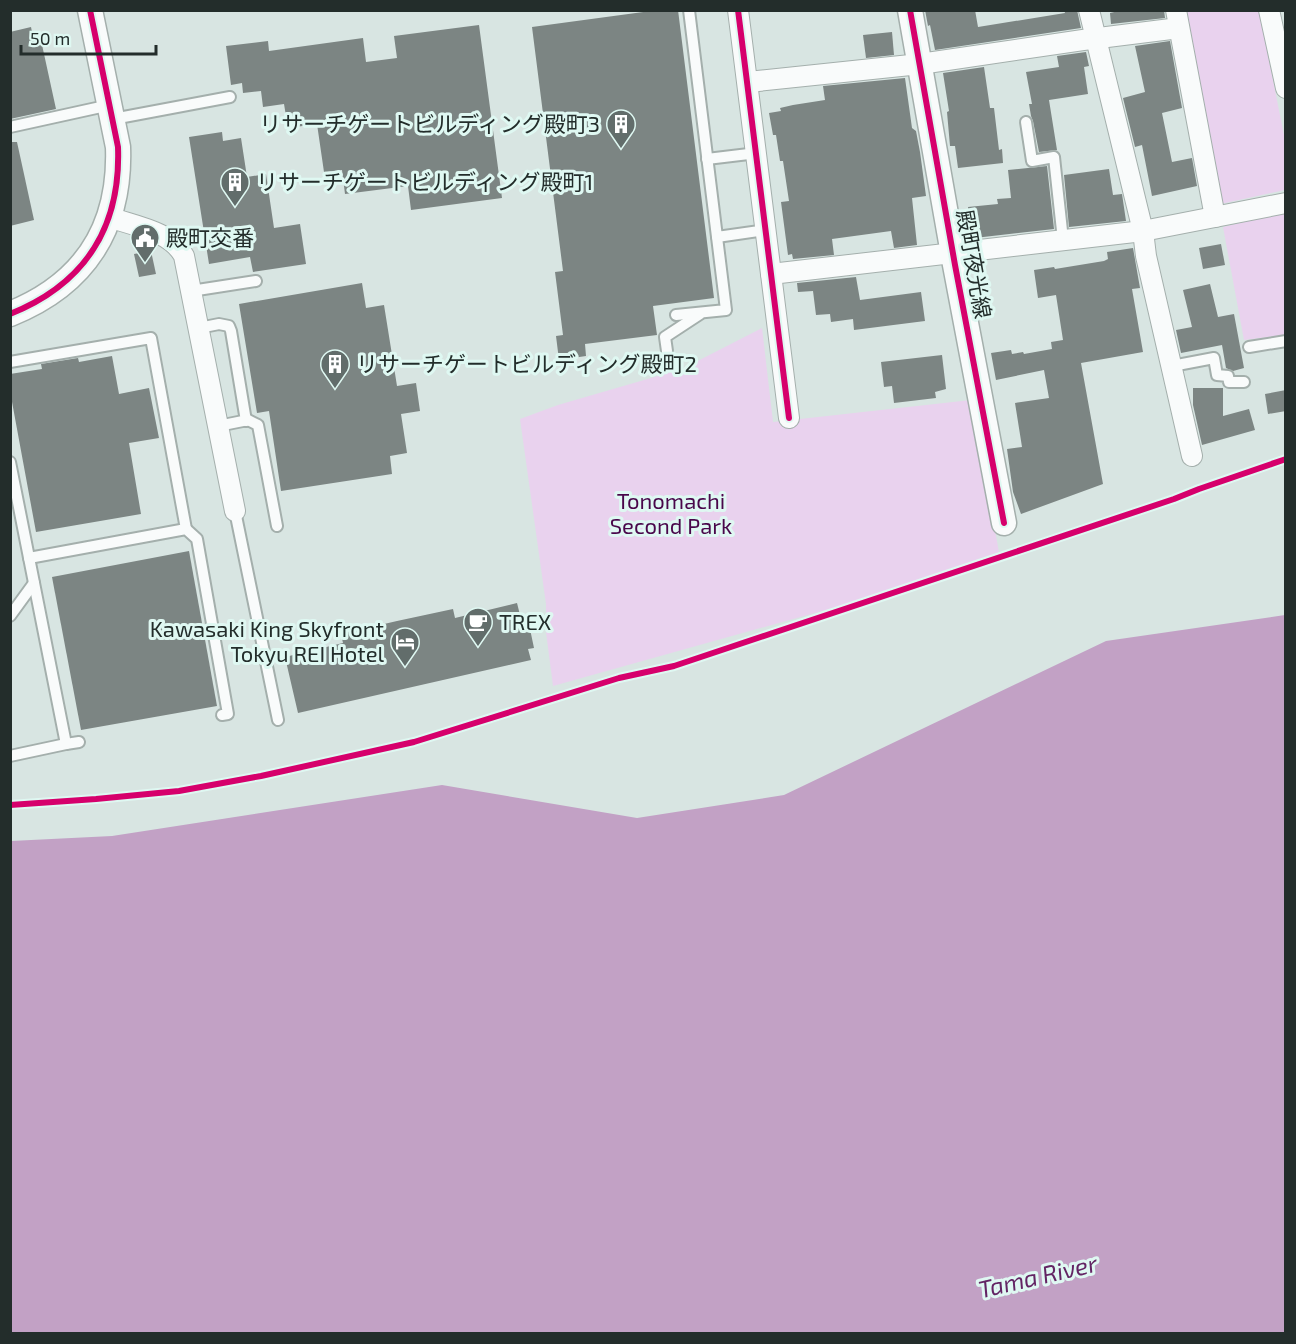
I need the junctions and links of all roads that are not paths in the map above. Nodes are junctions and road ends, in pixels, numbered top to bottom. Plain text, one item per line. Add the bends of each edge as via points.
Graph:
1 (689, 10) edge
2 (738, 10) edge
3 (910, 10) edge
4 (1089, 10) edge
5 (1269, 10) edge
6 (96, 11) edge
7 (1177, 19) edge
8 (1095, 39) junction
9 (920, 64) junction
10 (748, 82) junction
11 (1286, 88) edge
12 (230, 97) dead end
13 (112, 112) junction
14 (1026, 122) dead end
15 (10, 127) edge
16 (757, 153) junction
17 (707, 159) junction
18 (1286, 203) edge
19 (109, 217) junction
20 (1215, 217) junction
21 (766, 230) junction
22 (1143, 231) junction
23 (717, 237) junction
24 (1063, 240) junction
25 (953, 253) junction
26 (771, 274) junction
27 (256, 281) dead end
28 (191, 291) junction
29 (703, 312) junction
30 (10, 314) edge
31 (676, 315) dead end
32 (199, 328) junction
33 (1286, 341) edge
34 (1249, 347) dead end
35 (667, 351) dead end
36 (10, 362) edge
37 (1172, 366) junction
38 (1244, 382) dead end
39 (789, 418) dead end
40 (246, 421) junction
41 (218, 426) junction
42 (1192, 456) dead end
43 (10, 462) edge
44 (235, 511) joint
45 (1004, 523) dead end
46 (277, 526) dead end
47 (186, 529) junction
48 (29, 558) junction
49 (34, 583) junction
50 (10, 616) edge
51 (222, 715) dead end
52 (278, 720) dead end
53 (79, 742) dead end
54 (66, 744) junction
55 (10, 756) edge

1 - 17 lane
2 - 10 street
3 - 9 street, 殿町夜光線
4 - 8 street
5 - 11 street
6 - 13 street
7 - 8 street
7 - 20 street
8 - 9 street
8 - 22 street
9 - 10 street
9 - 25 street, 殿町夜光線
10 - 16 street
12 - 13 lane
13 - 15 lane
13 - 19 street via 119,167
14 - 24 lane via 1032,160 1054,157
16 - 17 lane
16 - 21 street
17 - 23 lane
18 - 20 street
19 - 28 street via 146,229 179,246
19 - 30 street via 95,247 76,272 56,290
20 - 22 street
21 - 23 lane
21 - 26 street
22 - 24 street
22 - 37 street
23 - 29 lane via 726,310
24 - 25 street
25 - 26 street
25 - 45 street, 殿町夜光線
26 - 39 street
27 - 28 lane
28 - 32 street
29 - 31 lane
29 - 35 lane via 665,337
32 - 40 lane via 225,324 231,331
32 - 41 street
33 - 34 lane
36 - 47 lane via 151,338
37 - 38 lane via 1214,358 1217,375 1228,376 1229,382
37 - 42 street
40 - 41 lane
40 - 46 lane via 254,422 261,431
41 - 44 street
43 - 48 lane
44 - 52 lane
47 - 48 lane
47 - 51 lane via 197,539 228,714
48 - 49 lane
49 - 50 lane
49 - 54 lane
53 - 54 lane
54 - 55 lane

